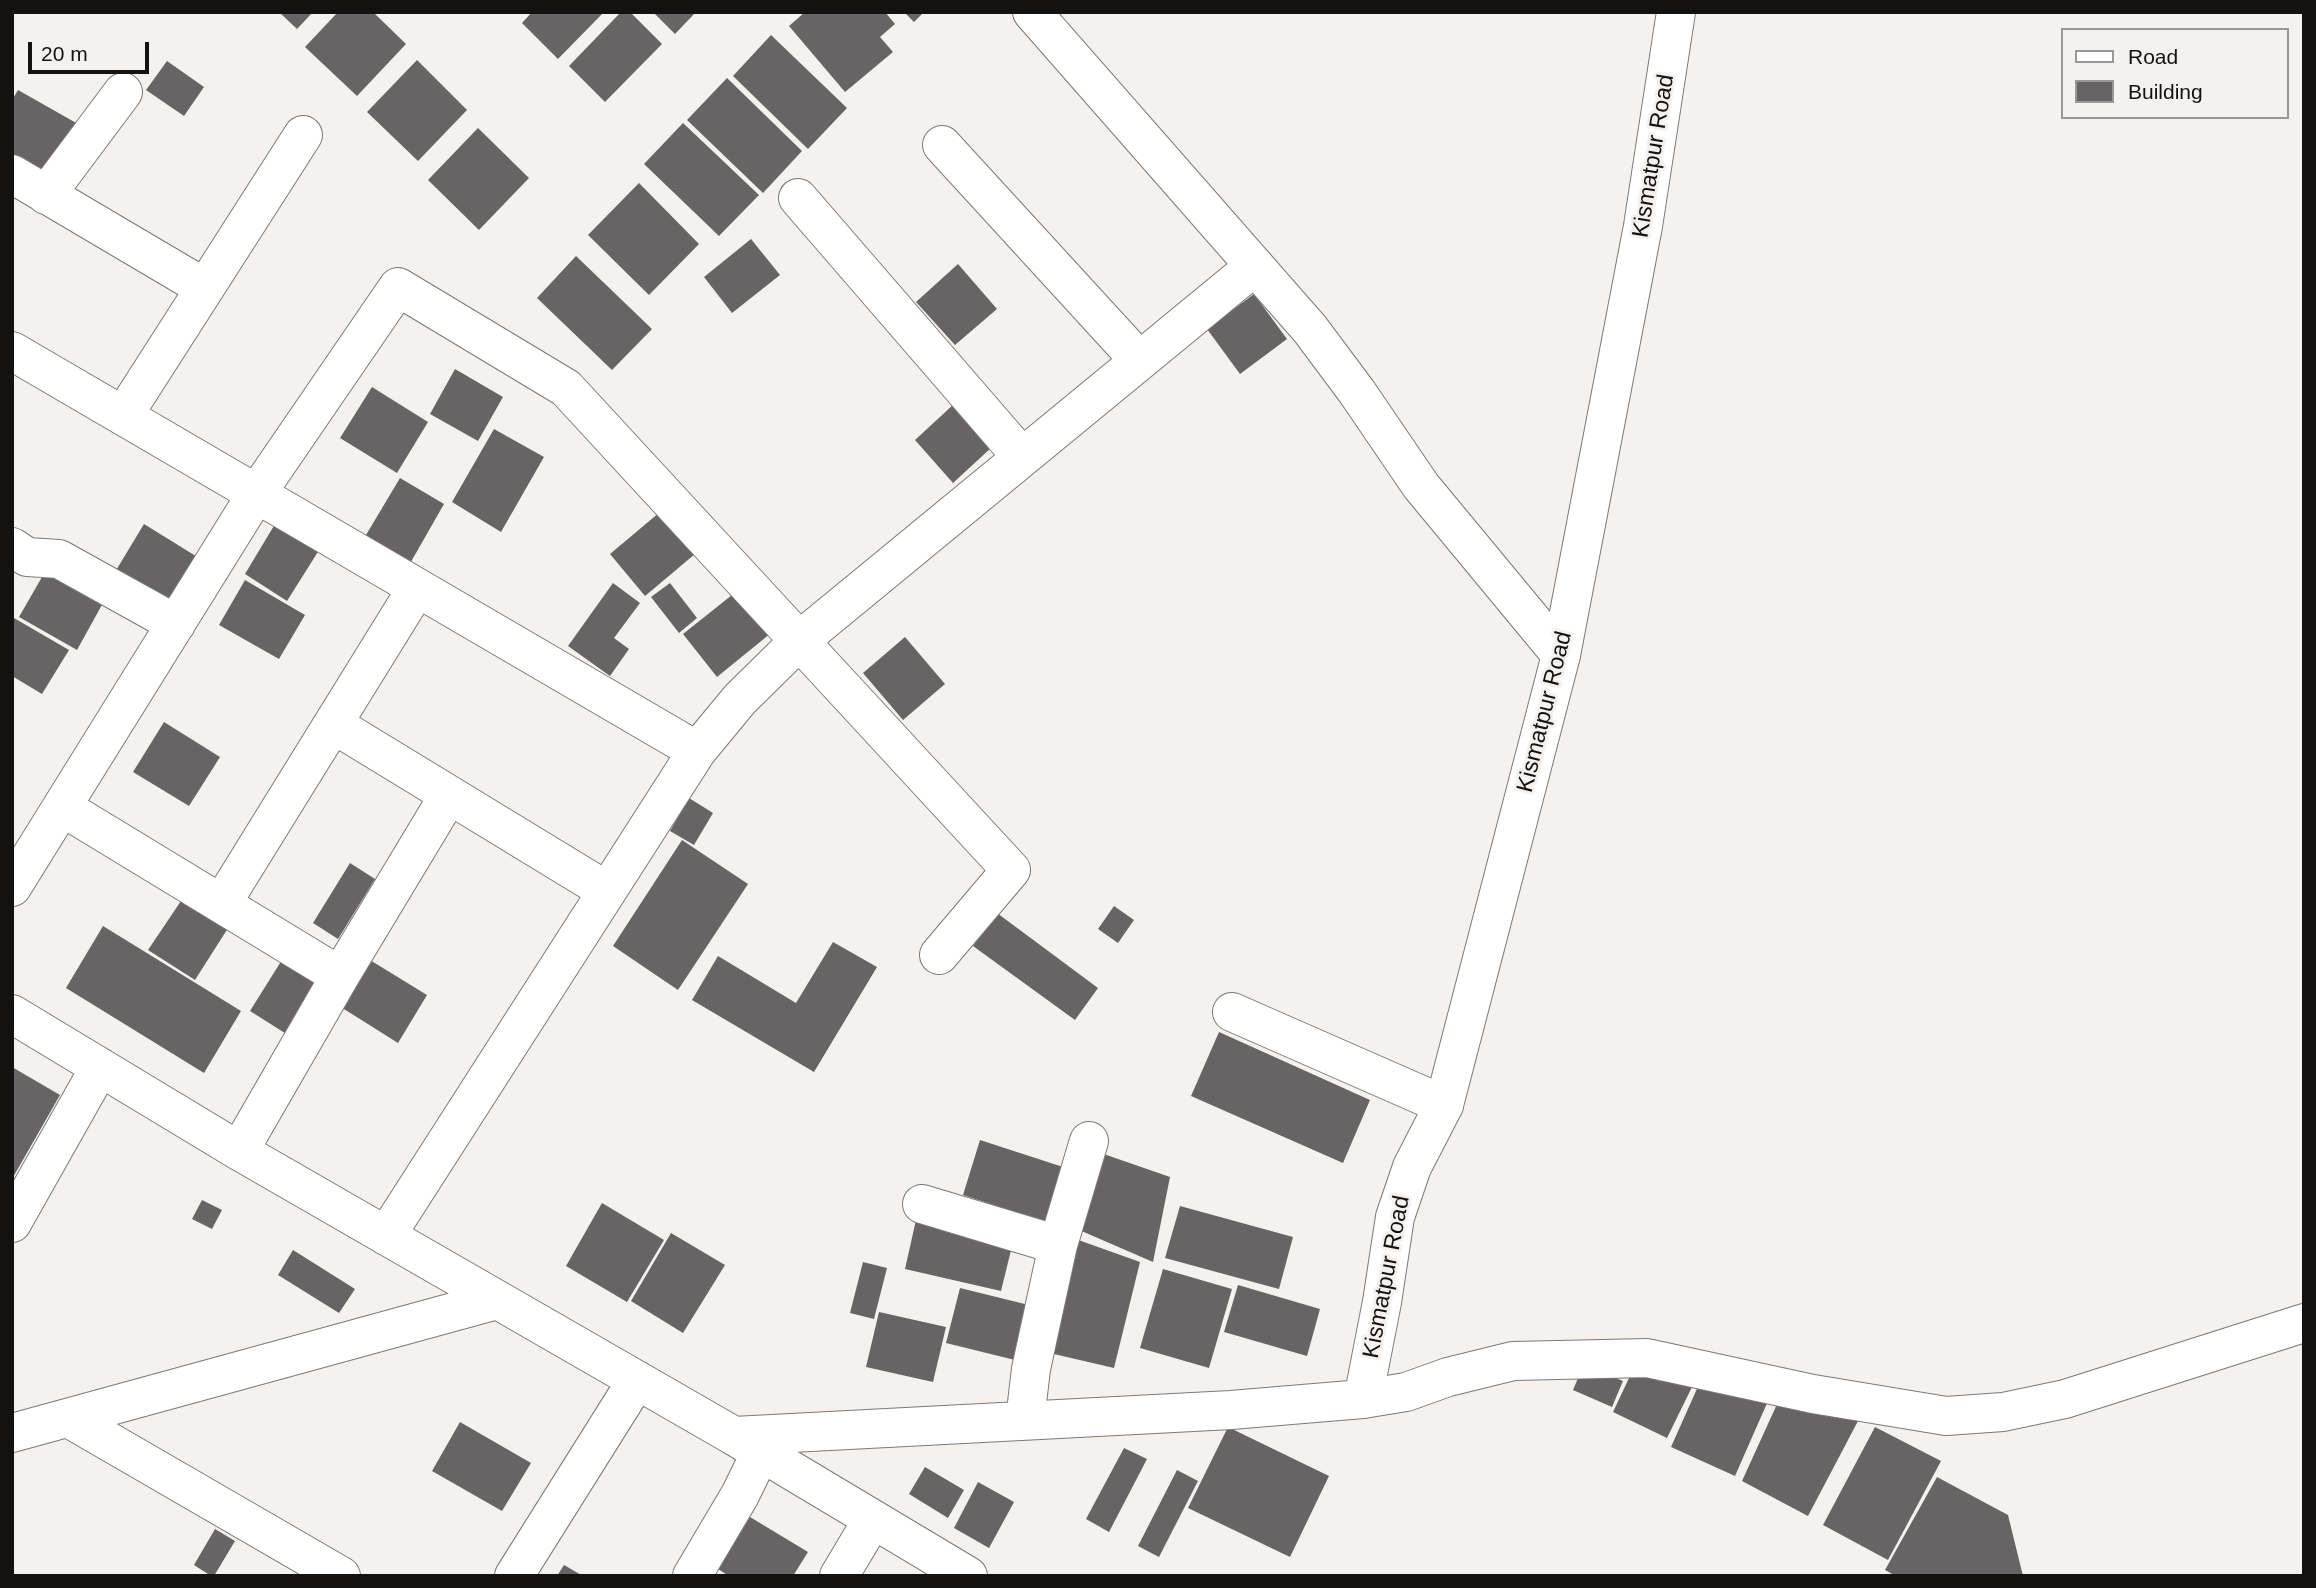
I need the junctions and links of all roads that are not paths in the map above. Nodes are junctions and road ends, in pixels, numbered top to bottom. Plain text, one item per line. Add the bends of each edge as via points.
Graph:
1 (1032, 12) edge
2 (1676, 12) edge
3 (123, 92) dead end
4 (303, 135) dead end
5 (942, 145) dead end
6 (12, 174) edge
7 (46, 195) junction
8 (799, 198) dead end
9 (1255, 265) junction
10 (205, 288) junction
11 (12, 351) edge
12 (1139, 360) junction
13 (123, 416) junction
14 (1022, 457) junction
15 (257, 493) junction
16 (17, 562) edge
17 (416, 588) junction
18 (176, 625) junction
19 (799, 641) junction
20 (1561, 655) junction
21 (333, 724) junction
22 (697, 751) junction
23 (449, 795) junction
24 (62, 807) junction
25 (12, 887) edge
26 (607, 891) junction
27 (222, 903) junction
28 (940, 955) dead end
29 (340, 976) junction
30 (1232, 1012) dead end
31 (12, 1014) edge
32 (100, 1067) junction
33 (1444, 1105) junction
34 (1089, 1141) dead end
35 (239, 1151) junction
36 (922, 1203) dead end
37 (12, 1223) edge
38 (386, 1236) junction
39 (1058, 1245) junction
40 (497, 1300) junction
41 (2304, 1323) edge
42 (637, 1380) junction
43 (1363, 1399) junction
44 (70, 1419) junction
45 (1025, 1420) junction
46 (12, 1433) edge
47 (748, 1444) junction
48 (873, 1519) junction
49 (341, 1576) edge
50 (514, 1576) edge
51 (692, 1576) edge
52 (839, 1576) edge
53 (968, 1576) edge

1 - 9 street
2 - 20 street, Kismatpur Road via 1643,226
3 - 7 street
4 - 10 street
5 - 12 street
6 - 7 street
7 - 10 street
8 - 14 street
9 - 12 street
9 - 20 street via 1310,329 1421,486
10 - 13 street
11 - 13 street
12 - 14 street
13 - 15 street
14 - 19 street
15 - 17 street
15 - 18 street
15 - 19 street via 398,287 566,388
16 - 18 street via 59,559
17 - 21 street
17 - 22 street
18 - 24 street
19 - 22 street via 740,699
19 - 28 street via 1011,870
20 - 33 street, Kismatpur Road
21 - 23 street
21 - 27 street
22 - 26 street
23 - 26 street
23 - 29 street
24 - 25 street
24 - 27 street
26 - 38 street
27 - 29 street
29 - 35 street
30 - 33 street
31 - 32 street
32 - 35 street
32 - 37 street
33 - 43 street, Kismatpur Road via 1412,1167 1395,1217
34 - 39 street
35 - 38 street
36 - 39 street
38 - 40 street
39 - 45 street via 1031,1369
40 - 42 street
40 - 44 street
41 - 43 street via 2065,1399 2003,1412 1946,1416 1813,1394 1647,1358 1513,1361 1406,1392
42 - 47 street
42 - 50 street
43 - 45 street
44 - 46 street
44 - 49 street
45 - 47 street
47 - 48 street
47 - 51 street via 740,1495
48 - 52 street
48 - 53 street

